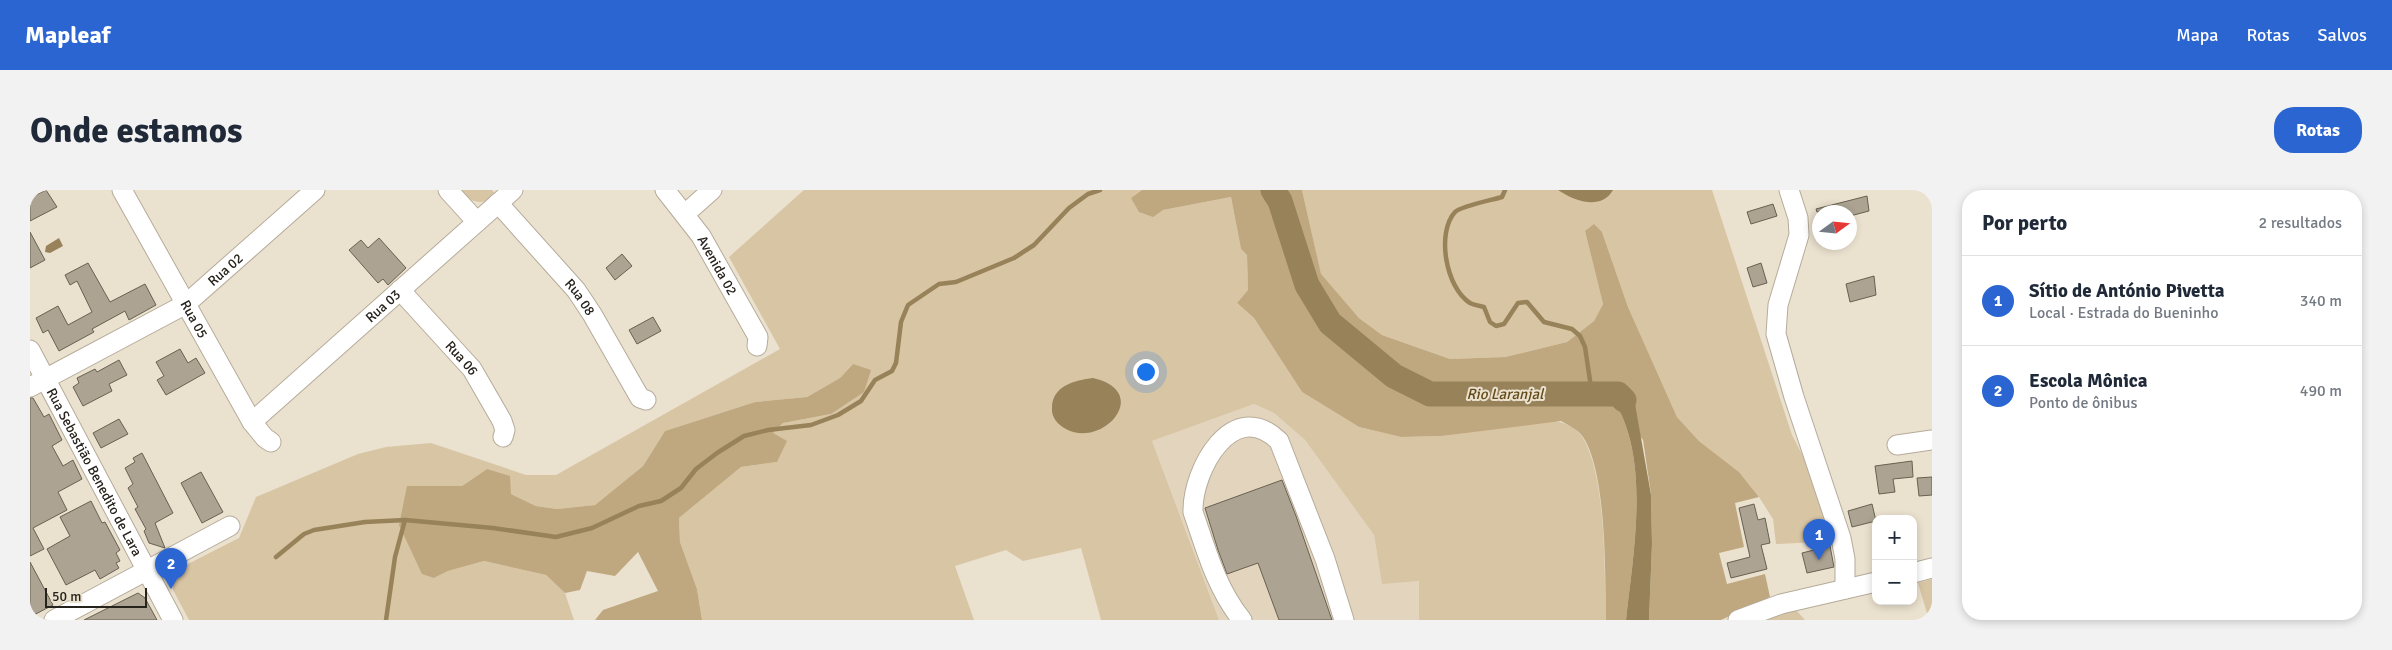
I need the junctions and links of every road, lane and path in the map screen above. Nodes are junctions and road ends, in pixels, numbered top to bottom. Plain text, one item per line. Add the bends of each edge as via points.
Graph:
1 (122, 190) edge
2 (315, 190) edge
3 (448, 190) edge
4 (513, 190) edge
5 (665, 190) edge
6 (712, 190) edge
7 (1789, 190) edge
8 (498, 203) junction
9 (685, 214) junction
10 (477, 222) junction
11 (400, 290) junction
12 (186, 304) junction
13 (756, 346) dead end
14 (30, 350) edge
15 (38, 383) edge
16 (646, 400) dead end
17 (252, 422) junction
18 (503, 438) dead end
19 (1932, 440) edge
20 (271, 442) dead end
21 (1897, 445) dead end
22 (230, 526) dead end
23 (1932, 568) edge
24 (147, 571) junction
25 (1917, 571) edge
26 (1872, 583) edge
27 (1845, 589) junction
28 (54, 620) edge
29 (173, 620) edge
30 (1242, 620) edge
31 (1344, 620) edge
32 (1738, 620) edge

1 - 12 street, Rua 05
2 - 12 street, Rua 02
3 - 10 street
4 - 8 street, Rua 03
5 - 9 street, Avenida 02
6 - 9 street
7 - 27 street via 1798,218 1799,235 1778,305 1776,334 1841,538
8 - 10 street, Rua 03
8 - 16 street, Rua 08 via 576,290 640,398
9 - 13 street, Avenida 02 via 701,236 758,337
10 - 11 street, Rua 03
11 - 17 street, Rua 03
11 - 18 street, Rua 06 via 472,369 502,421
12 - 15 street, Rua 02
12 - 17 street, Rua 05
14 - 15 street, Rua Sebastião Benedito de Lara
15 - 24 street, Rua Sebastião Benedito de Lara
17 - 20 street, Rua 05
19 - 21 street
22 - 24 street
23 - 25 street
24 - 28 street
24 - 29 street, Rua Sebastião Benedito de Lara
26 - 27 street
27 - 32 street via 1781,604
30 - 31 street via 1216,577 1193,512 1193,502 1201,471 1219,440 1227,434 1252,427 1272,434 1279,441 1325,559

